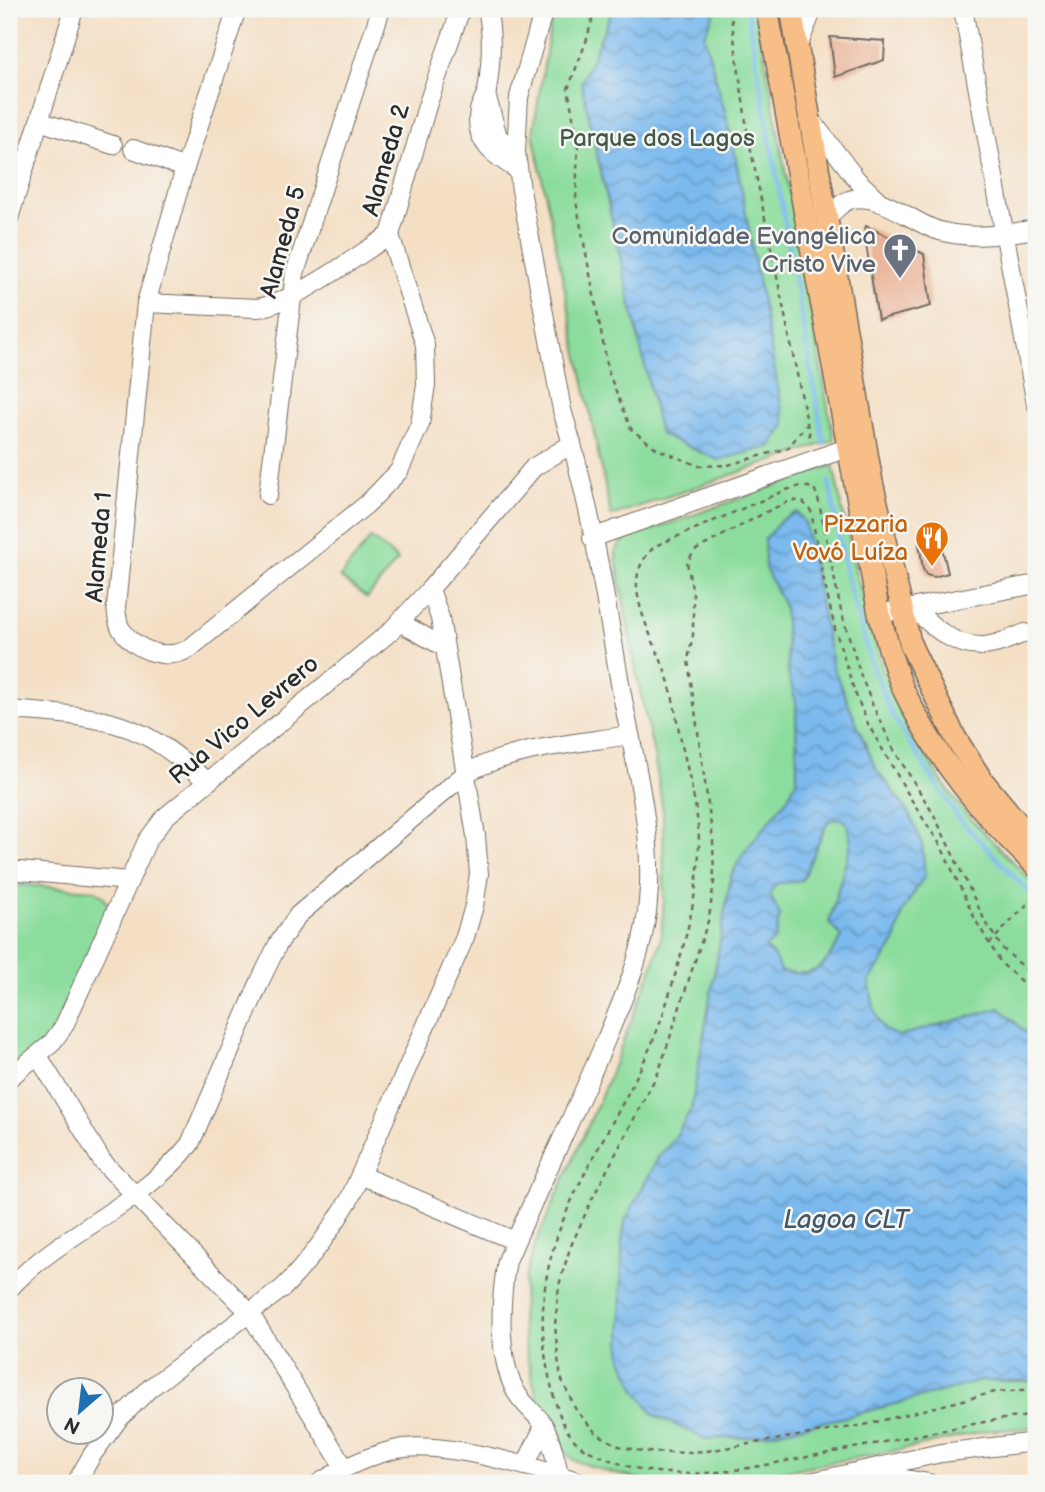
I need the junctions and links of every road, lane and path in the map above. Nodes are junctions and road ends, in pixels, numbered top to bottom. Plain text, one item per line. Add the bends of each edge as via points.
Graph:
1 (74, 9) edge
2 (237, 9) edge
3 (381, 9) edge
4 (461, 9) edge
5 (487, 9) edge
6 (544, 9) edge
7 (595, 9) edge
8 (730, 9) edge
9 (767, 9) edge
10 (791, 9) edge
11 (813, 9) edge
12 (963, 9) edge
13 (799, 46) junction
14 (811, 120) junction
15 (39, 121) junction
16 (788, 122) junction
17 (113, 145) dead end
18 (133, 149) dead end
19 (517, 161) junction
20 (185, 168) junction
21 (881, 202) junction
22 (828, 217) junction
23 (9, 218) edge
24 (1036, 229) edge
25 (390, 234) junction
26 (1005, 234) junction
27 (290, 297) junction
28 (146, 303) junction
29 (1036, 404) edge
30 (806, 425) junction
31 (572, 444) junction
32 (847, 448) junction
33 (815, 459) junction
34 (872, 482) junction
35 (268, 495) dead end
36 (592, 537) junction
37 (1036, 584) edge
38 (430, 589) junction
39 (907, 609) junction
40 (879, 614) junction
41 (399, 622) junction
42 (1025, 634) dead end
43 (444, 647) junction
44 (9, 710) edge
45 (630, 735) junction
46 (466, 773) junction
47 (208, 782) junction
48 (1036, 840) edge
49 (1036, 866) edge
50 (9, 870) edge
51 (129, 881) junction
52 (1036, 895) edge
53 (996, 937) junction
54 (989, 944) junction
55 (1036, 978) edge
56 (1036, 995) edge
57 (37, 1056) junction
58 (9, 1078) edge
59 (360, 1175) junction
60 (134, 1195) junction
61 (515, 1241) junction
62 (9, 1289) edge
63 (249, 1312) junction
64 (1036, 1389) edge
65 (1036, 1416) edge
66 (544, 1426) junction
67 (1036, 1442) edge
68 (525, 1466) junction
69 (344, 1467) junction
70 (860, 1471) junction
71 (560, 1476) junction
72 (76, 1483) edge
73 (318, 1483) edge
74 (584, 1483) edge
75 (806, 1483) edge
76 (929, 1483) edge

1 - 15 street
2 - 20 street, Alameda 1
3 - 27 street, Alameda 5
4 - 25 street, Alameda 2
5 - 19 street via 491,26 486,94 478,130 481,141 497,157
6 - 19 street via 519,97
7 - 30 path via 568,89 578,144 576,201 609,374 631,429 657,449 699,466 728,465 788,448
8 - 30 path via 748,135
9 - 16 main road
10 - 13 main road
11 - 13 street
12 - 26 street
13 - 14 main road
14 - 16 street
14 - 21 street
14 - 22 main road
15 - 17 street
15 - 23 street
16 - 32 main road
18 - 20 street
19 - 31 street
20 - 28 street, Alameda 1
21 - 22 street via 849,200
21 - 26 street via 938,231 969,236
22 - 34 main road
24 - 26 street
25 - 27 street, Alameda 2
25 - 28 street, Alameda 1 via 425,345 426,385 420,424 398,471 367,504 190,648 172,655 134,643 119,627 116,607
26 - 29 street
27 - 28 street, Alameda 2 via 257,308
27 - 35 street, Alameda 5
30 - 33 path
31 - 36 street
31 - 38 street, Rua Vico Levrero via 534,467
32 - 33 street
32 - 34 street via 862,454
32 - 40 main road
33 - 36 street
34 - 39 main road
36 - 45 street
37 - 39 street
38 - 41 street, Rua Vico Levrero
38 - 43 street
39 - 40 street
39 - 42 street via 966,644 983,646
39 - 48 main road via 911,646 955,737 982,780
40 - 49 main road via 903,689 935,749 965,791
41 - 43 street
41 - 47 street, Rua Vico Levrero
43 - 46 street
44 - 47 street via 122,726 175,754
45 - 46 street via 521,753
45 - 61 street via 651,872 643,937 621,1005
46 - 59 street via 479,874 474,906 465,937
46 - 60 street via 298,915 267,967 190,1144 175,1163
47 - 51 street, Rua Vico Levrero via 155,829
50 - 51 street
51 - 57 street, Rua Vico Levrero via 64,1026
52 - 53 path
53 - 54 path
53 - 55 path
53 - 65 path via 934,815 894,750 861,676 841,611 814,488 786,490 655,545 638,569 637,589 668,679 693,793 699,844 695,893 650,1048 587,1167 548,1265 541,1315 543,1352 555,1403 568,1431 583,1448 620,1464 664,1473 710,1474 757,1467
54 - 56 path via 1001,963
54 - 64 path via 941,846 889,761 855,693 835,629 811,511 803,502 792,500 694,551 687,563 693,593 688,660 713,840 709,918 659,1071 570,1248 559,1285 555,1325 561,1378 576,1410 596,1433 619,1446 673,1453 732,1448 864,1425 995,1392
57 - 58 street, Rua Vico Levrero
57 - 60 street via 102,1161
59 - 61 street
59 - 63 street via 349,1200 303,1269
60 - 62 street via 28,1268
60 - 63 street
61 - 66 street via 502,1287 505,1357 515,1391
63 - 69 street
63 - 72 street via 150,1388 92,1455
66 - 68 street
66 - 71 street
67 - 70 street
68 - 69 street via 440,1448 400,1448
68 - 71 street
69 - 73 street
70 - 75 street
70 - 76 street
71 - 74 street

